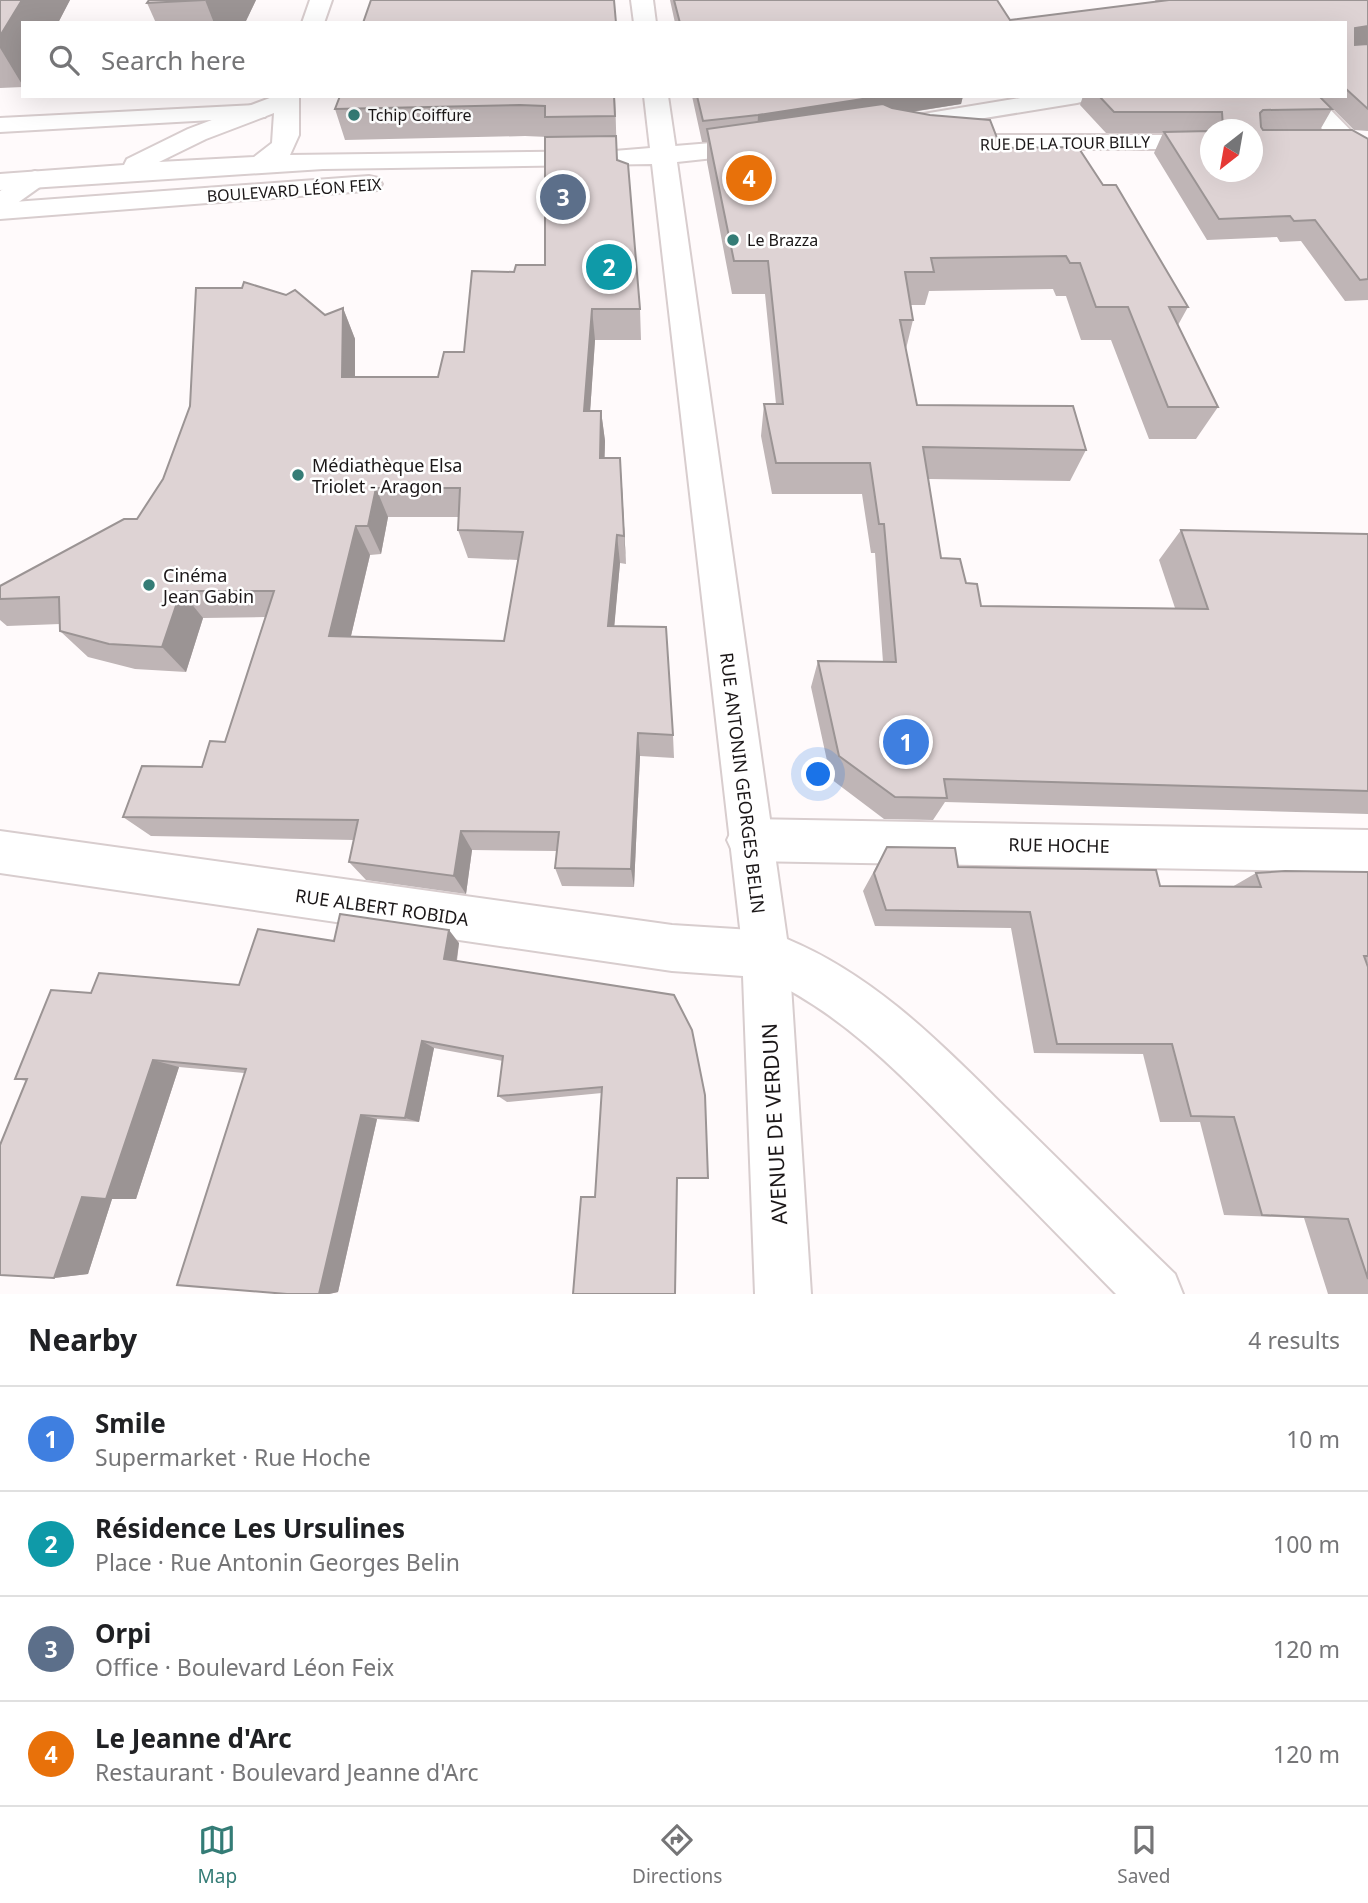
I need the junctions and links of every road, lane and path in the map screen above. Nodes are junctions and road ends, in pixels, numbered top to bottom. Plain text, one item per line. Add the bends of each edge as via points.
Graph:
1 (321, 0) edge
2 (642, 0) edge
3 (314, 21) edge
4 (645, 21) edge
5 (656, 98) edge
6 (1064, 98) edge
7 (1306, 98) edge
8 (286, 99) edge
9 (256, 112) junction
10 (0, 125) edge
11 (1358, 140) edge
12 (1307, 141) edge
13 (784, 142) edge
14 (1200, 142) edge
15 (664, 157) junction
16 (587, 160) junction
17 (263, 162) junction
18 (1368, 163) edge
19 (116, 174) junction
20 (35, 179) junction
21 (0, 182) edge
22 (258, 192) junction
23 (150, 201) junction
24 (0, 203) edge
25 (0, 211) edge
26 (749, 840) junction
27 (1368, 851) edge
28 (0, 852) edge
29 (766, 954) junction
30 (783, 1294) edge
31 (1155, 1294) edge

1 - 3 main road
2 - 4 main road
5 - 15 main road, RUE ANTONIN GEORGES BELIN
6 - 14 main road, RUE DE LA TOUR BILLY via 879,128 889,134 967,144
7 - 11 main road
8 - 9 main road
8 - 17 main road via 287,143
9 - 10 main road
9 - 19 main road via 197,134
11 - 12 main road
11 - 18 main road
13 - 15 main road, BOULEVARD LÉON FEIX
15 - 16 main road, BOULEVARD LÉON FEIX
15 - 26 main road, RUE ANTONIN GEORGES BELIN
16 - 17 main road, BOULEVARD LÉON FEIX
16 - 22 main road, BOULEVARD LÉON FEIX via 456,178
17 - 19 main road, BOULEVARD LÉON FEIX
17 - 22 main road
17 - 23 main road
19 - 20 main road, BOULEVARD LÉON FEIX
20 - 21 main road, BOULEVARD LÉON FEIX
20 - 24 main road
22 - 23 main road, BOULEVARD LÉON FEIX
23 - 25 main road, BOULEVARD LÉON FEIX
26 - 27 main road, RUE HOCHE
26 - 29 main road, RUE ANTONIN GEORGES BELIN
28 - 29 main road, RUE ALBERT ROBIDA via 672,948
29 - 30 main road, AVENUE DE VERDUN
29 - 31 main road via 799,966 866,1010

